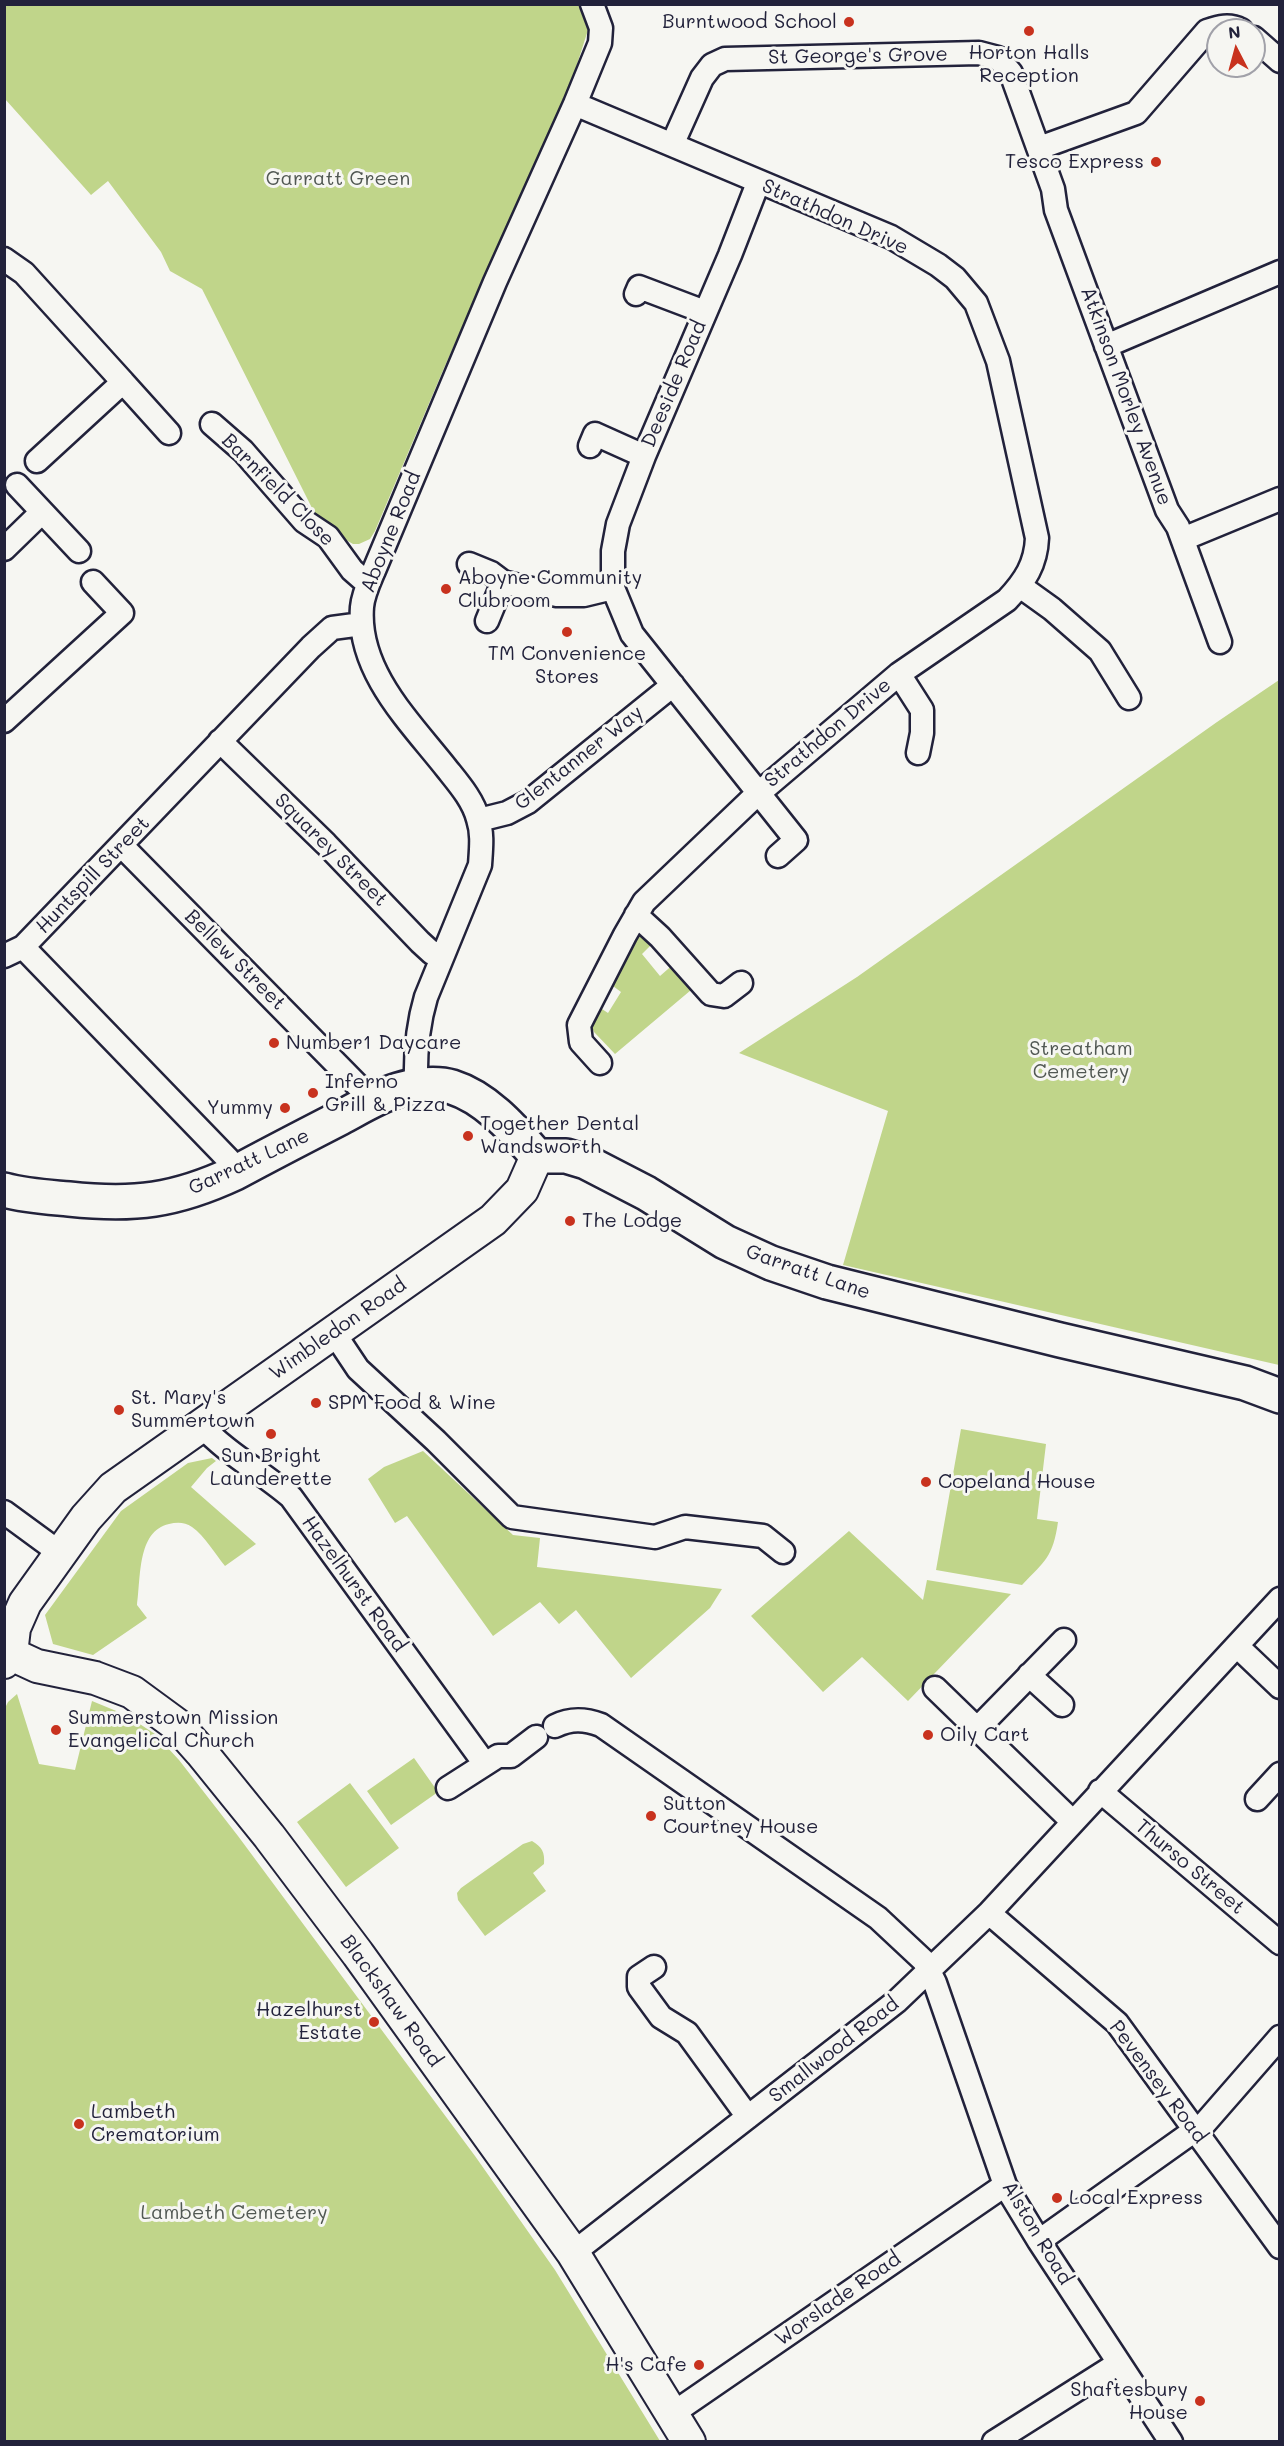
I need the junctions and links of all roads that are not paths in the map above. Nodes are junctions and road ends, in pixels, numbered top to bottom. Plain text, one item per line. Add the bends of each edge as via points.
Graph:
1 (592, 4) edge
2 (1206, 32) edge
3 (1266, 49) edge
4 (1280, 61) edge
5 (575, 104) junction
6 (672, 144) junction
7 (1039, 148) junction
8 (758, 183) junction
9 (4, 259) edge
10 (1280, 272) edge
11 (636, 294) dead end
12 (705, 312) junction
13 (1107, 346) junction
14 (123, 382) junction
15 (212, 424) dead end
16 (169, 433) dead end
17 (590, 446) dead end
18 (644, 456) junction
19 (37, 461) dead end
20 (17, 485) dead end
21 (1280, 499) edge
22 (42, 512) junction
23 (1183, 539) junction
24 (4, 549) edge
25 (79, 551) dead end
26 (469, 564) dead end
27 (93, 582) dead end
28 (503, 582) junction
29 (368, 584) junction
30 (1020, 586) junction
31 (612, 588) junction
32 (487, 621) dead end
33 (362, 624) junction
34 (1220, 642) dead end
35 (899, 674) junction
36 (673, 685) junction
37 (1129, 698) dead end
38 (4, 721) edge
39 (220, 741) junction
40 (918, 753) dead end
41 (758, 793) junction
42 (479, 820) junction
43 (122, 846) junction
44 (778, 855) dead end
45 (636, 915) junction
46 (14, 951) edge
47 (442, 956) junction
48 (741, 983) dead end
49 (600, 1063) dead end
50 (416, 1087) junction
51 (373, 1101) junction
52 (537, 1156) junction
53 (235, 1173) junction
54 (4, 1190) edge
55 (334, 1333) junction
56 (1280, 1396) edge
57 (201, 1425) junction
58 (4, 1512) edge
59 (60, 1552) junction
60 (783, 1552) dead end
61 (1280, 1599) edge
62 (1064, 1640) dead end
63 (1237, 1646) junction
64 (8, 1658) edge
65 (1029, 1675) junction
66 (1280, 1687) edge
67 (934, 1688) dead end
68 (1062, 1705) dead end
69 (978, 1729) junction
70 (485, 1764) junction
71 (1280, 1774) edge
72 (448, 1788) dead end
73 (1100, 1791) junction
74 (1257, 1798) dead end
75 (1072, 1821) junction
76 (989, 1913) junction
77 (1280, 1943) edge
78 (654, 1967) dead end
79 (930, 1971) junction
80 (1280, 2037) edge
81 (748, 2117) junction
82 (1195, 2130) junction
83 (1005, 2185) junction
84 (1038, 2241) junction
85 (1280, 2247) edge
86 (573, 2253) junction
87 (1119, 2363) junction
88 (672, 2414) junction
89 (689, 2442) edge
90 (994, 2442) edge
91 (1171, 2442) edge

1 - 5 street, Aboyne Road via 601,28 600,43
2 - 7 street via 1136,113
3 - 4 street
5 - 6 street, Strathdon Drive
5 - 29 street, Aboyne Road
6 - 7 street, St George's Grove via 702,78 712,65 725,59 979,53 998,58 1009,69
6 - 8 street, Strathdon Drive
7 - 13 street, Atkinson Morley Avenue via 1056,210
8 - 12 street, Deeside Road
8 - 30 street, Strathdon Drive via 891,237 955,278 976,303 998,361 1037,538 1035,560
9 - 14 street via 24,273
10 - 13 street
11 - 12 street, Deeside Road via 639,287
12 - 18 street, Deeside Road
13 - 23 street, Atkinson Morley Avenue via 1167,510
14 - 16 street
14 - 19 street
15 - 29 street, Barnfield Close via 243,451 304,521 328,537 352,570
17 - 18 street, Deeside Road via 595,434
18 - 31 street, Deeside Road via 618,524 612,551
20 - 22 street
21 - 23 street
22 - 24 street
22 - 25 street
23 - 34 street, Atkinson Morley Avenue
26 - 28 street
27 - 38 street via 122,613
28 - 31 street via 557,595 584,595
28 - 32 street
29 - 33 street, Aboyne Road
30 - 35 street, Strathdon Drive via 1007,600
30 - 37 street via 1100,651
31 - 36 street, Deeside Road via 632,634
33 - 39 street, Huntspill Street via 332,628
33 - 42 street, Aboyne Road via 378,676 463,790
35 - 40 street, Strathdon Drive via 922,710
35 - 41 street, Strathdon Drive
36 - 41 street, Deeside Road
36 - 42 street, Glentanner Way via 528,802 507,813
39 - 43 street, Huntspill Street
39 - 47 street, Squarey Street via 420,942
41 - 44 street, Strathdon Drive via 796,840
41 - 45 street, Strathdon Drive via 644,902
42 - 47 street, Aboyne Road via 480,865
43 - 46 street, Huntspill Street
43 - 51 street, Bellew Street
45 - 48 street via 711,994 724,996
45 - 49 street, Strathdon Drive via 579,1025 581,1041
46 - 53 street, Huntspill Street via 228,1159
47 - 50 street, Aboyne Road via 420,1017
50 - 51 main road, Garratt Lane via 399,1089
50 - 52 main road, Garratt Lane via 451,1087 470,1094 512,1128
51 - 53 main road, Garratt Lane
52 - 55 street, Wimbledon Road via 522,1190 493,1220
52 - 56 main road, Garratt Lane via 566,1156 586,1162 646,1193 725,1242 827,1282 1245,1383
53 - 54 main road, Garratt Lane via 193,1191 146,1202 38,1197
55 - 57 street, Wimbledon Road
55 - 60 street via 358,1369 512,1517 654,1537 685,1527 763,1536
57 - 59 street, Wimbledon Road via 114,1488
57 - 70 street, Hazelhurst Road via 291,1497
58 - 59 street
59 - 64 street, Wimbledon Road via 20,1611
61 - 63 street, Smallwood Road
62 - 65 street
63 - 66 street
63 - 73 street, Smallwood Road
64 - 86 street, Blackshaw Road via 95,1677 132,1692 177,1725 269,1836 358,1954
65 - 68 street
65 - 69 street
67 - 69 street
69 - 75 street
70 - 72 street
70 - 79 street via 498,1756 511,1756 546,1731 574,1720 601,1725 878,1918
71 - 74 street
73 - 75 street, Smallwood Road
73 - 77 street, Thurso Street
75 - 76 street, Smallwood Road
76 - 79 street, Smallwood Road
76 - 82 street, Pevensey Road via 1117,2023
78 - 81 street via 639,1977 639,1987 661,2017 687,2033
79 - 81 street, Smallwood Road
79 - 83 street, Alston Road
80 - 82 street
81 - 86 street, Smallwood Road
82 - 84 street
82 - 85 street, Pevensey Road
83 - 84 street, Alston Road
83 - 88 street, Worslade Road
84 - 87 street, Alston Road
86 - 88 street, Blackshaw Road
87 - 90 street
87 - 91 street, Alston Road
88 - 89 street, Blackshaw Road

